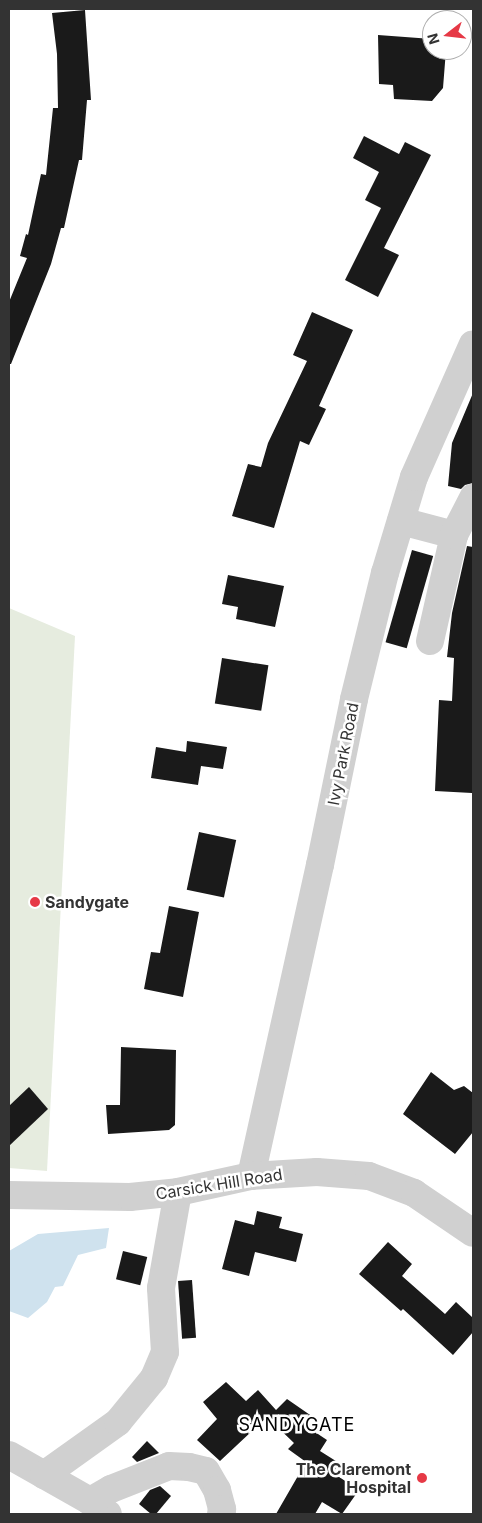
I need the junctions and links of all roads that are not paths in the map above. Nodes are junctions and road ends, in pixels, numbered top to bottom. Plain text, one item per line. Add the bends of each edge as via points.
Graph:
1 (473, 344) edge
2 (473, 498) edge
3 (401, 521) junction
4 (454, 535) junction
5 (430, 640) dead end
6 (251, 1176) junction
7 (178, 1192) junction
8 (9, 1195) edge
9 (473, 1233) edge
10 (9, 1455) edge
11 (44, 1475) junction
12 (99, 1508) edge
13 (221, 1514) edge

1 - 3 street, Ivy Park Road via 414,477
2 - 4 street
3 - 4 street
3 - 6 street, Ivy Park Road via 354,699
4 - 5 street
6 - 7 street, Carsick Hill Road
6 - 9 street, Carsick Hill Road via 317,1172 369,1176 414,1193
7 - 8 street, Carsick Hill Road via 130,1197
7 - 11 street via 161,1288 165,1352 154,1378 118,1422
10 - 11 street
11 - 12 street
12 - 13 street via 111,1489 170,1466 206,1471 217,1490

